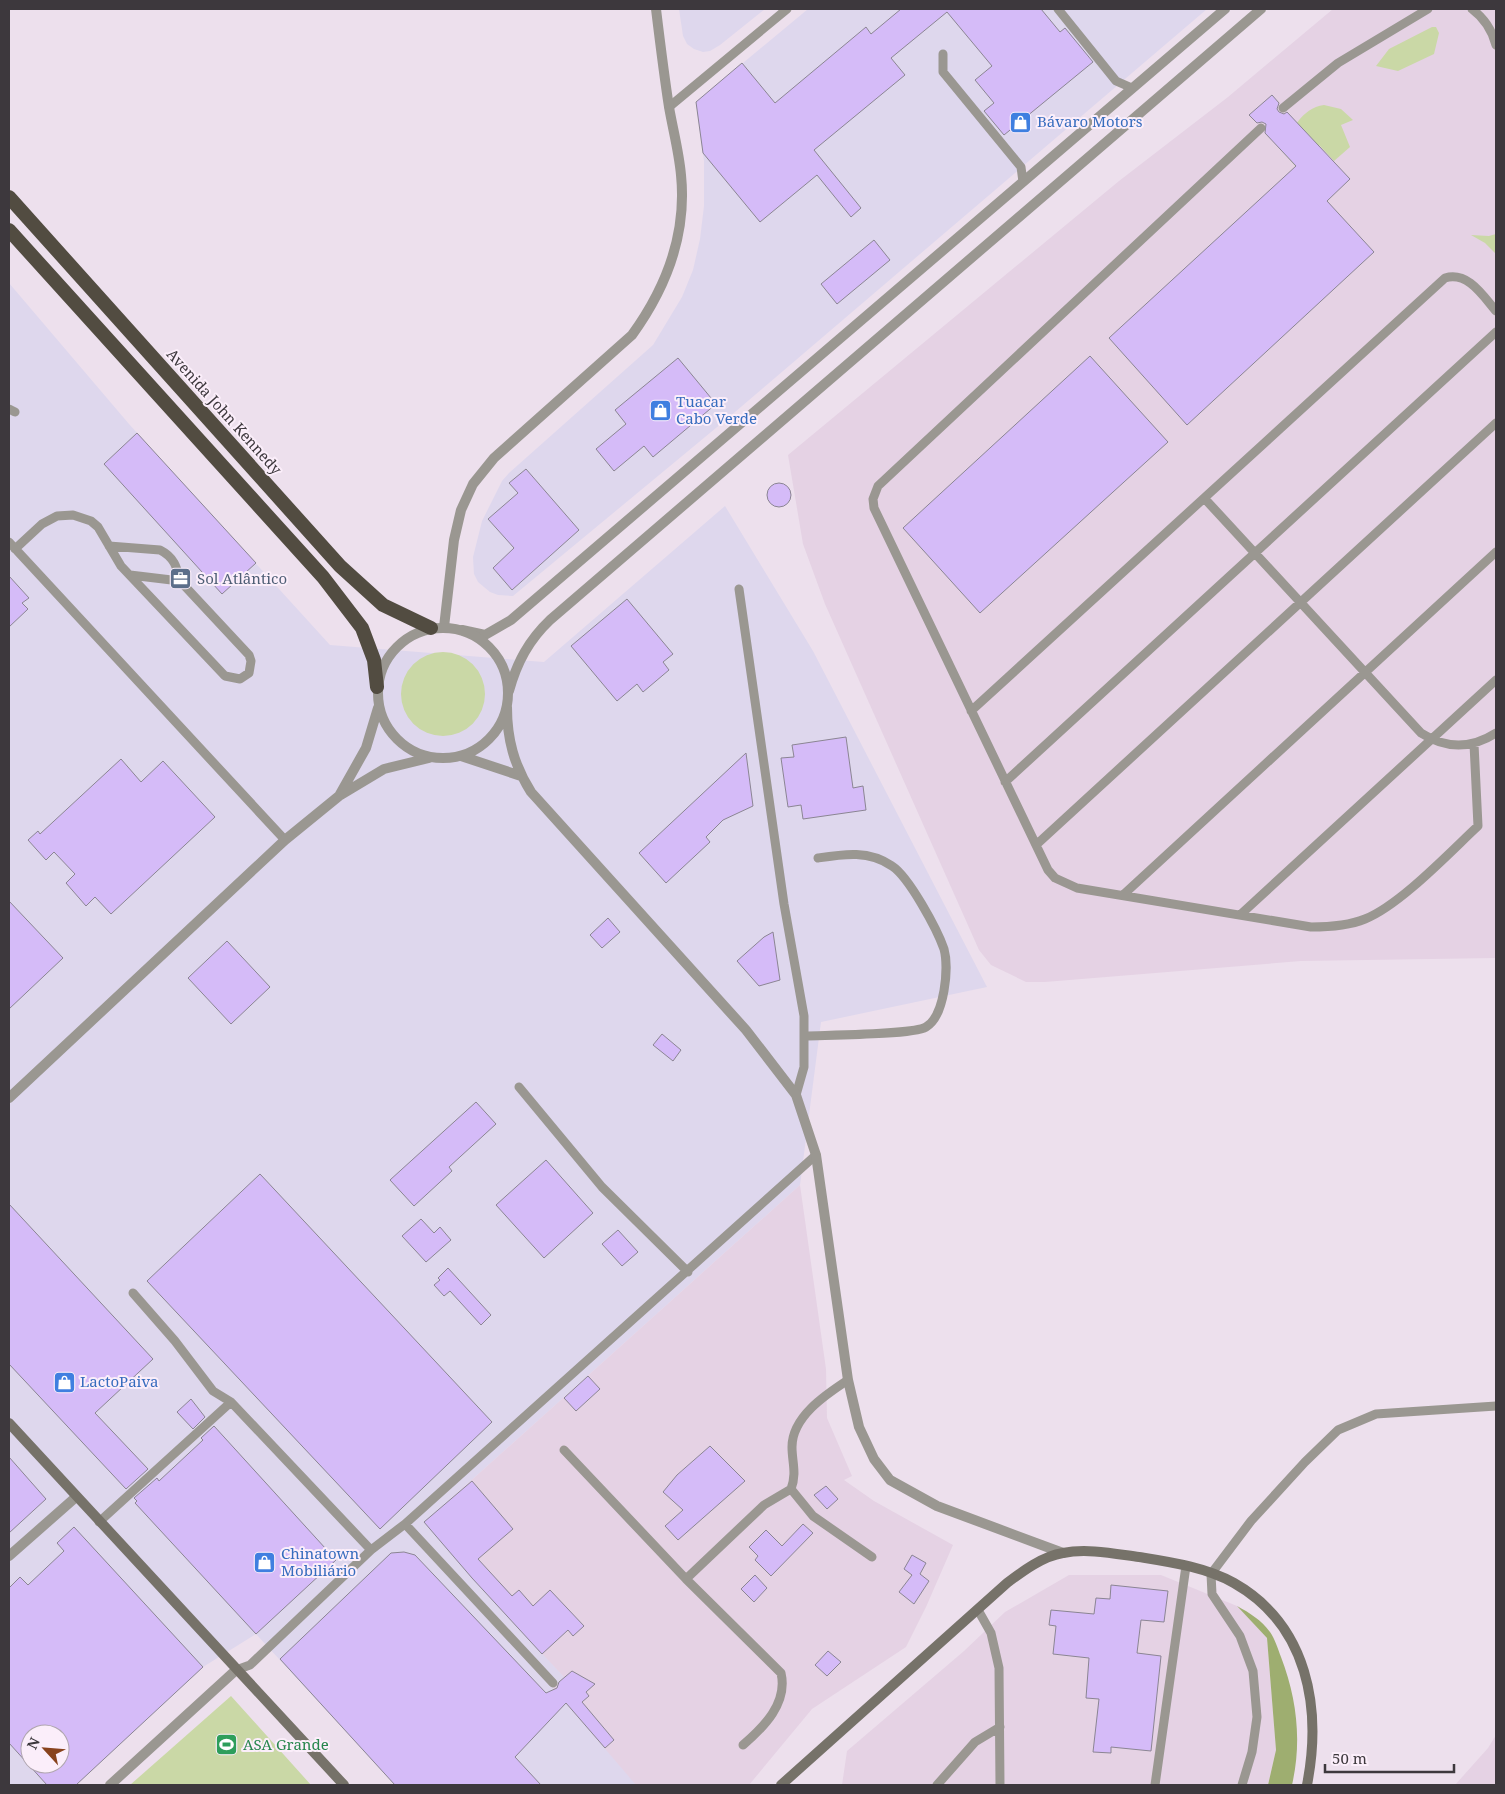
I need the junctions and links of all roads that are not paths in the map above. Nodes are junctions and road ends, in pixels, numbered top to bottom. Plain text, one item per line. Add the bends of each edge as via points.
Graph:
1 (656, 9) edge
2 (787, 9) edge
3 (1058, 9) edge
4 (1225, 9) edge
5 (1261, 9) edge
6 (1428, 9) edge
7 (1472, 9) edge
8 (1495, 37) edge
9 (1496, 45) edge
10 (942, 54) dead end
11 (1132, 88) junction
12 (669, 107) junction
13 (1283, 108) dead end
14 (1261, 128) dead end
15 (1023, 182) junction
16 (9, 197) edge
17 (9, 230) edge
18 (1496, 311) edge
19 (1496, 332) edge
20 (1496, 422) edge
21 (1205, 499) junction
22 (12, 545) edge
23 (109, 546) junction
24 (1496, 552) edge
25 (1255, 554) junction
26 (130, 575) junction
27 (180, 581) junction
28 (739, 589) dead end
29 (1300, 603) junction
30 (438, 628) junction
31 (462, 630) junction
32 (1364, 673) junction
33 (1496, 680) edge
34 (377, 686) junction
35 (509, 691) junction
36 (378, 708) junction
37 (507, 708) junction
38 (971, 711) junction
39 (1496, 733) edge
40 (1431, 740) junction
41 (1474, 744) junction
42 (461, 756) junction
43 (429, 758) junction
44 (521, 776) junction
45 (1005, 782) junction
46 (339, 796) junction
47 (285, 840) junction
48 (1036, 845) junction
49 (818, 858) dead end
50 (1123, 895) junction
51 (1240, 915) junction
52 (805, 1036) junction
53 (519, 1087) dead end
54 (796, 1095) junction
55 (9, 1098) edge
56 (816, 1155) junction
57 (688, 1272) junction
58 (133, 1293) dead end
59 (848, 1380) junction
60 (231, 1402) junction
61 (1496, 1406) edge
62 (9, 1422) edge
63 (564, 1450) dead end
64 (791, 1489) junction
65 (76, 1497) junction
66 (99, 1522) junction
67 (405, 1524) junction
68 (371, 1550) junction
69 (1063, 1552) junction
70 (9, 1556) edge
71 (872, 1557) dead end
72 (1186, 1566) junction
73 (1211, 1574) junction
74 (686, 1579) junction
75 (978, 1610) junction
76 (236, 1670) junction
77 (553, 1683) dead end
78 (1000, 1727) junction
79 (743, 1745) dead end
80 (110, 1785) edge
81 (344, 1785) edge
82 (780, 1785) edge
83 (937, 1785) edge
84 (1000, 1785) edge
85 (1155, 1785) edge
86 (1242, 1785) edge
87 (1307, 1785) edge

1 - 12 street
2 - 12 lane
3 - 11 lane via 1116,81
4 - 11 street
5 - 35 street via 550,620 523,654
6 - 13 lane via 1338,64
7 - 8 lane
8 - 9 lane
10 - 15 lane via 943,72 1020,167
11 - 15 street
12 - 30 street via 681,175 682,205 679,236 662,288 632,335 494,458 473,484 461,510
14 - 38 lane via 878,486 874,508
15 - 31 street via 511,620 485,635
16 - 30 highway, Avenida John Kennedy via 340,566 383,604
17 - 34 highway via 322,577 362,628 374,660
18 - 21 lane via 1464,278 1445,278
19 - 25 lane
20 - 29 lane
21 - 25 lane
21 - 38 lane
22 - 23 lane via 49,520 73,515 91,521
22 - 47 lane
23 - 26 lane
23 - 27 lane via 160,550 177,566
24 - 32 lane
25 - 29 lane
25 - 45 lane
26 - 27 lane
26 - 27 lane via 225,676 235,680 244,677 251,667 249,655
28 - 52 lane
29 - 32 lane
29 - 48 lane
30 - 31 street
30 - 34 street via 411,635 394,648 383,666
31 - 35 street via 480,639 495,653
32 - 40 lane via 1412,725
32 - 50 lane
33 - 40 lane
34 - 36 street
35 - 37 street
36 - 43 street via 396,740 412,752
36 - 46 street via 366,748
37 - 42 street via 491,738
37 - 44 street via 509,743
38 - 45 lane
39 - 41 lane
40 - 41 lane via 1459,746
40 - 51 lane
41 - 51 lane via 1478,826 1389,905 1365,919 1326,927
42 - 43 street
42 - 44 street
43 - 46 street via 384,769
44 - 54 street via 531,792 746,1030
45 - 48 lane
46 - 47 street
47 - 55 street
48 - 50 lane via 1055,878 1077,888
49 - 52 lane via 864,854 892,866 912,886 944,949 947,968 939,1010 934,1021 925,1028
50 - 51 lane
52 - 54 lane via 804,1067
53 - 57 lane via 602,1187
54 - 56 street
56 - 57 lane
56 - 59 street
57 - 67 lane
58 - 60 lane via 213,1391
59 - 64 lane via 823,1398 797,1428 792,1448 795,1474
59 - 69 street via 859,1427 874,1459 890,1480 937,1506
60 - 66 lane
60 - 68 lane
61 - 73 lane via 1376,1414 1338,1430 1251,1521
62 - 65 main road
63 - 74 lane
64 - 71 lane via 813,1516
64 - 74 lane via 764,1505
65 - 66 main road
65 - 70 street
66 - 76 main road
67 - 68 lane
67 - 77 lane
68 - 76 lane via 250,1665
69 - 72 main road via 1122,1555
69 - 75 main road via 1023,1571
72 - 73 main road
72 - 85 lane
73 - 86 lane via 1212,1594 1240,1636 1253,1671 1257,1717 1254,1743
73 - 87 main road via 1250,1593 1275,1619 1299,1658 1308,1680 1314,1723
74 - 79 lane via 781,1672 782,1692 774,1712
75 - 78 lane via 996,1652
75 - 82 main road
76 - 80 street
76 - 81 main road
78 - 83 lane via 975,1742
78 - 84 lane

